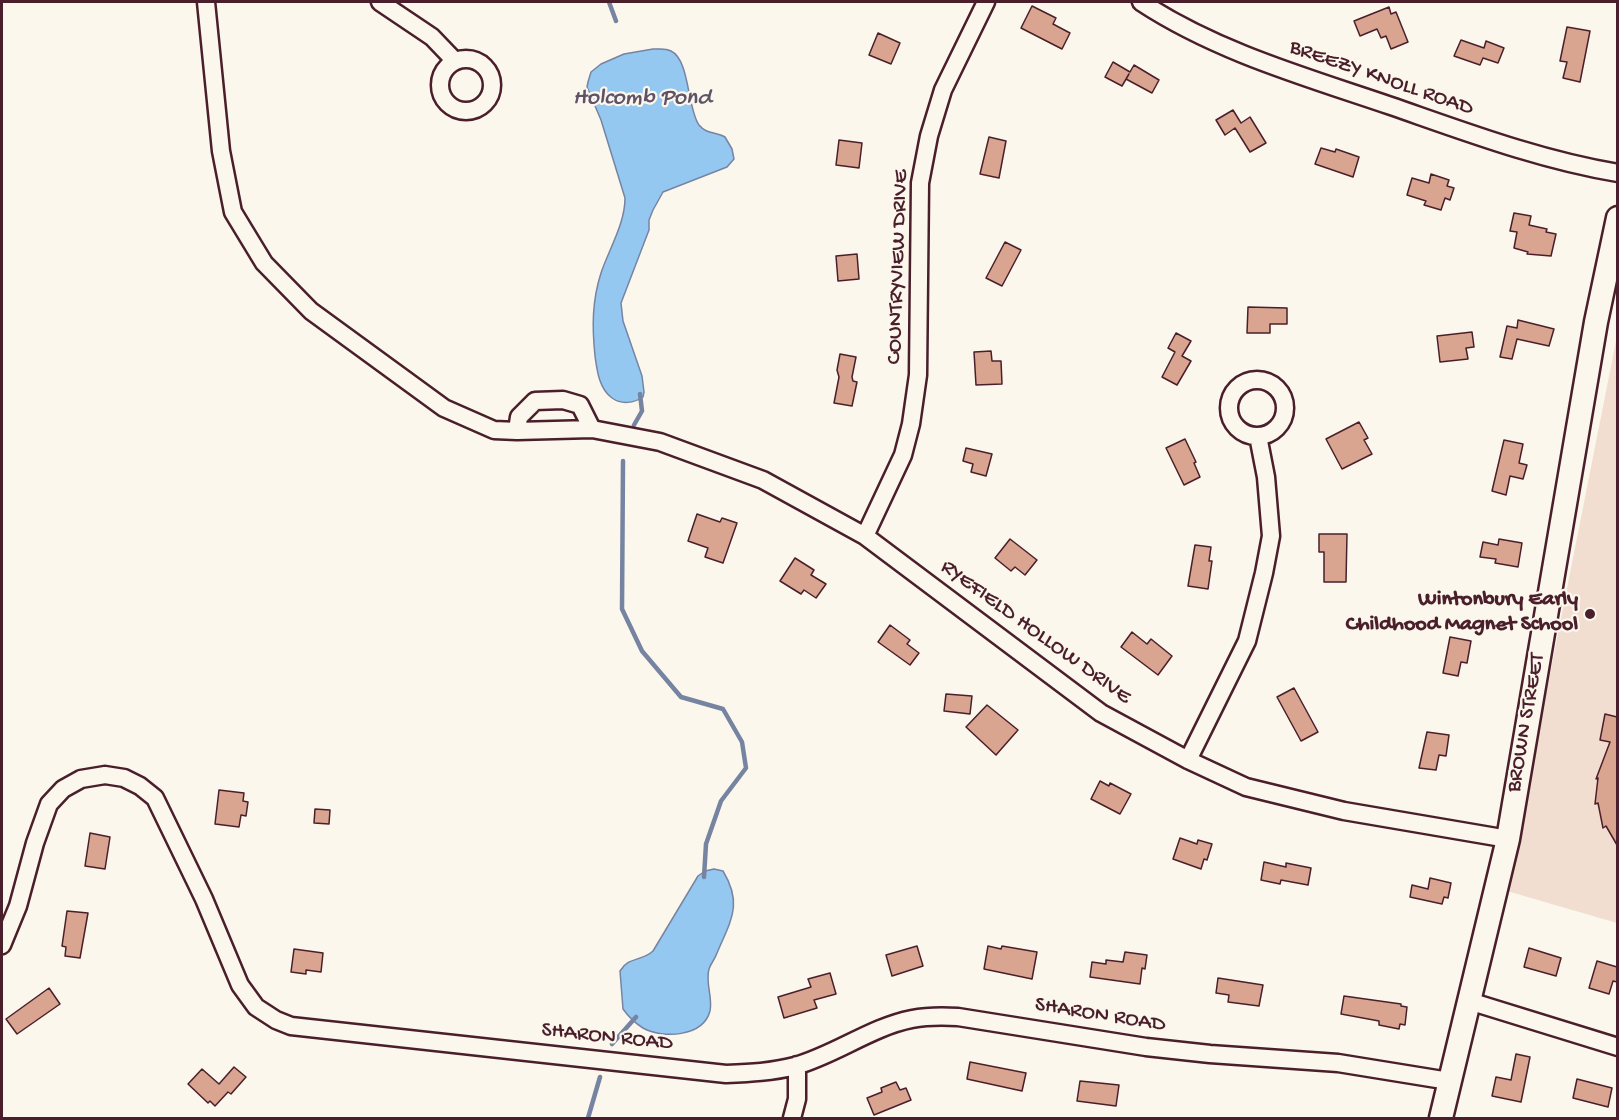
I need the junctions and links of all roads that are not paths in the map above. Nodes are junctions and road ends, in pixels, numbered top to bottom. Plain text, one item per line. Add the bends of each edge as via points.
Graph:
1 (206, 2) edge
2 (380, 2) edge
3 (986, 2) edge
4 (1141, 2) edge
5 (456, 61) dead end
6 (1617, 173) edge
7 (1617, 218) edge
8 (592, 429) junction
9 (517, 431) junction
10 (1258, 436) dead end
11 (865, 536) junction
12 (1188, 760) junction
13 (1508, 839) junction
14 (2, 945) edge
15 (1469, 1001) junction
16 (1617, 1047) edge
17 (797, 1065) junction
18 (1449, 1081) junction
19 (792, 1119) edge
20 (1441, 1119) edge

1 - 9 street, RYEFIELD HOLLOW DRIVE via 220,151 233,212 264,263 311,311 444,408 494,430
2 - 5 street via 432,37
3 - 11 street, COUNTRYVIEW DRIVE via 943,90 929,136 920,183 918,375 911,424 903,455
4 - 6 street, BREEZY KNOLL ROAD via 1195,33 1258,61 1538,156
7 - 13 street, BROWN STREET
8 - 9 street, RYEFIELD HOLLOW DRIVE
8 - 9 street via 580,405 563,400 535,401 519,417
8 - 11 street, RYEFIELD HOLLOW DRIVE via 660,442 763,480
10 - 12 street via 1271,536 1264,573 1247,640
11 - 12 street, RYEFIELD HOLLOW DRIVE via 1101,713
12 - 13 street, RYEFIELD HOLLOW DRIVE via 1246,787 1296,800
13 - 15 street, BROWN STREET
14 - 17 street, SHARON ROAD via 49,804 81,778 105,775 124,778 155,798 240,985 256,1008 276,1020 304,1028 726,1074 765,1073
15 - 16 street
15 - 18 street, BROWN STREET
17 - 18 street, SHARON ROAD via 889,1026 934,1016 1146,1047 1338,1063
17 - 19 street
18 - 20 street, BROWN STREET

